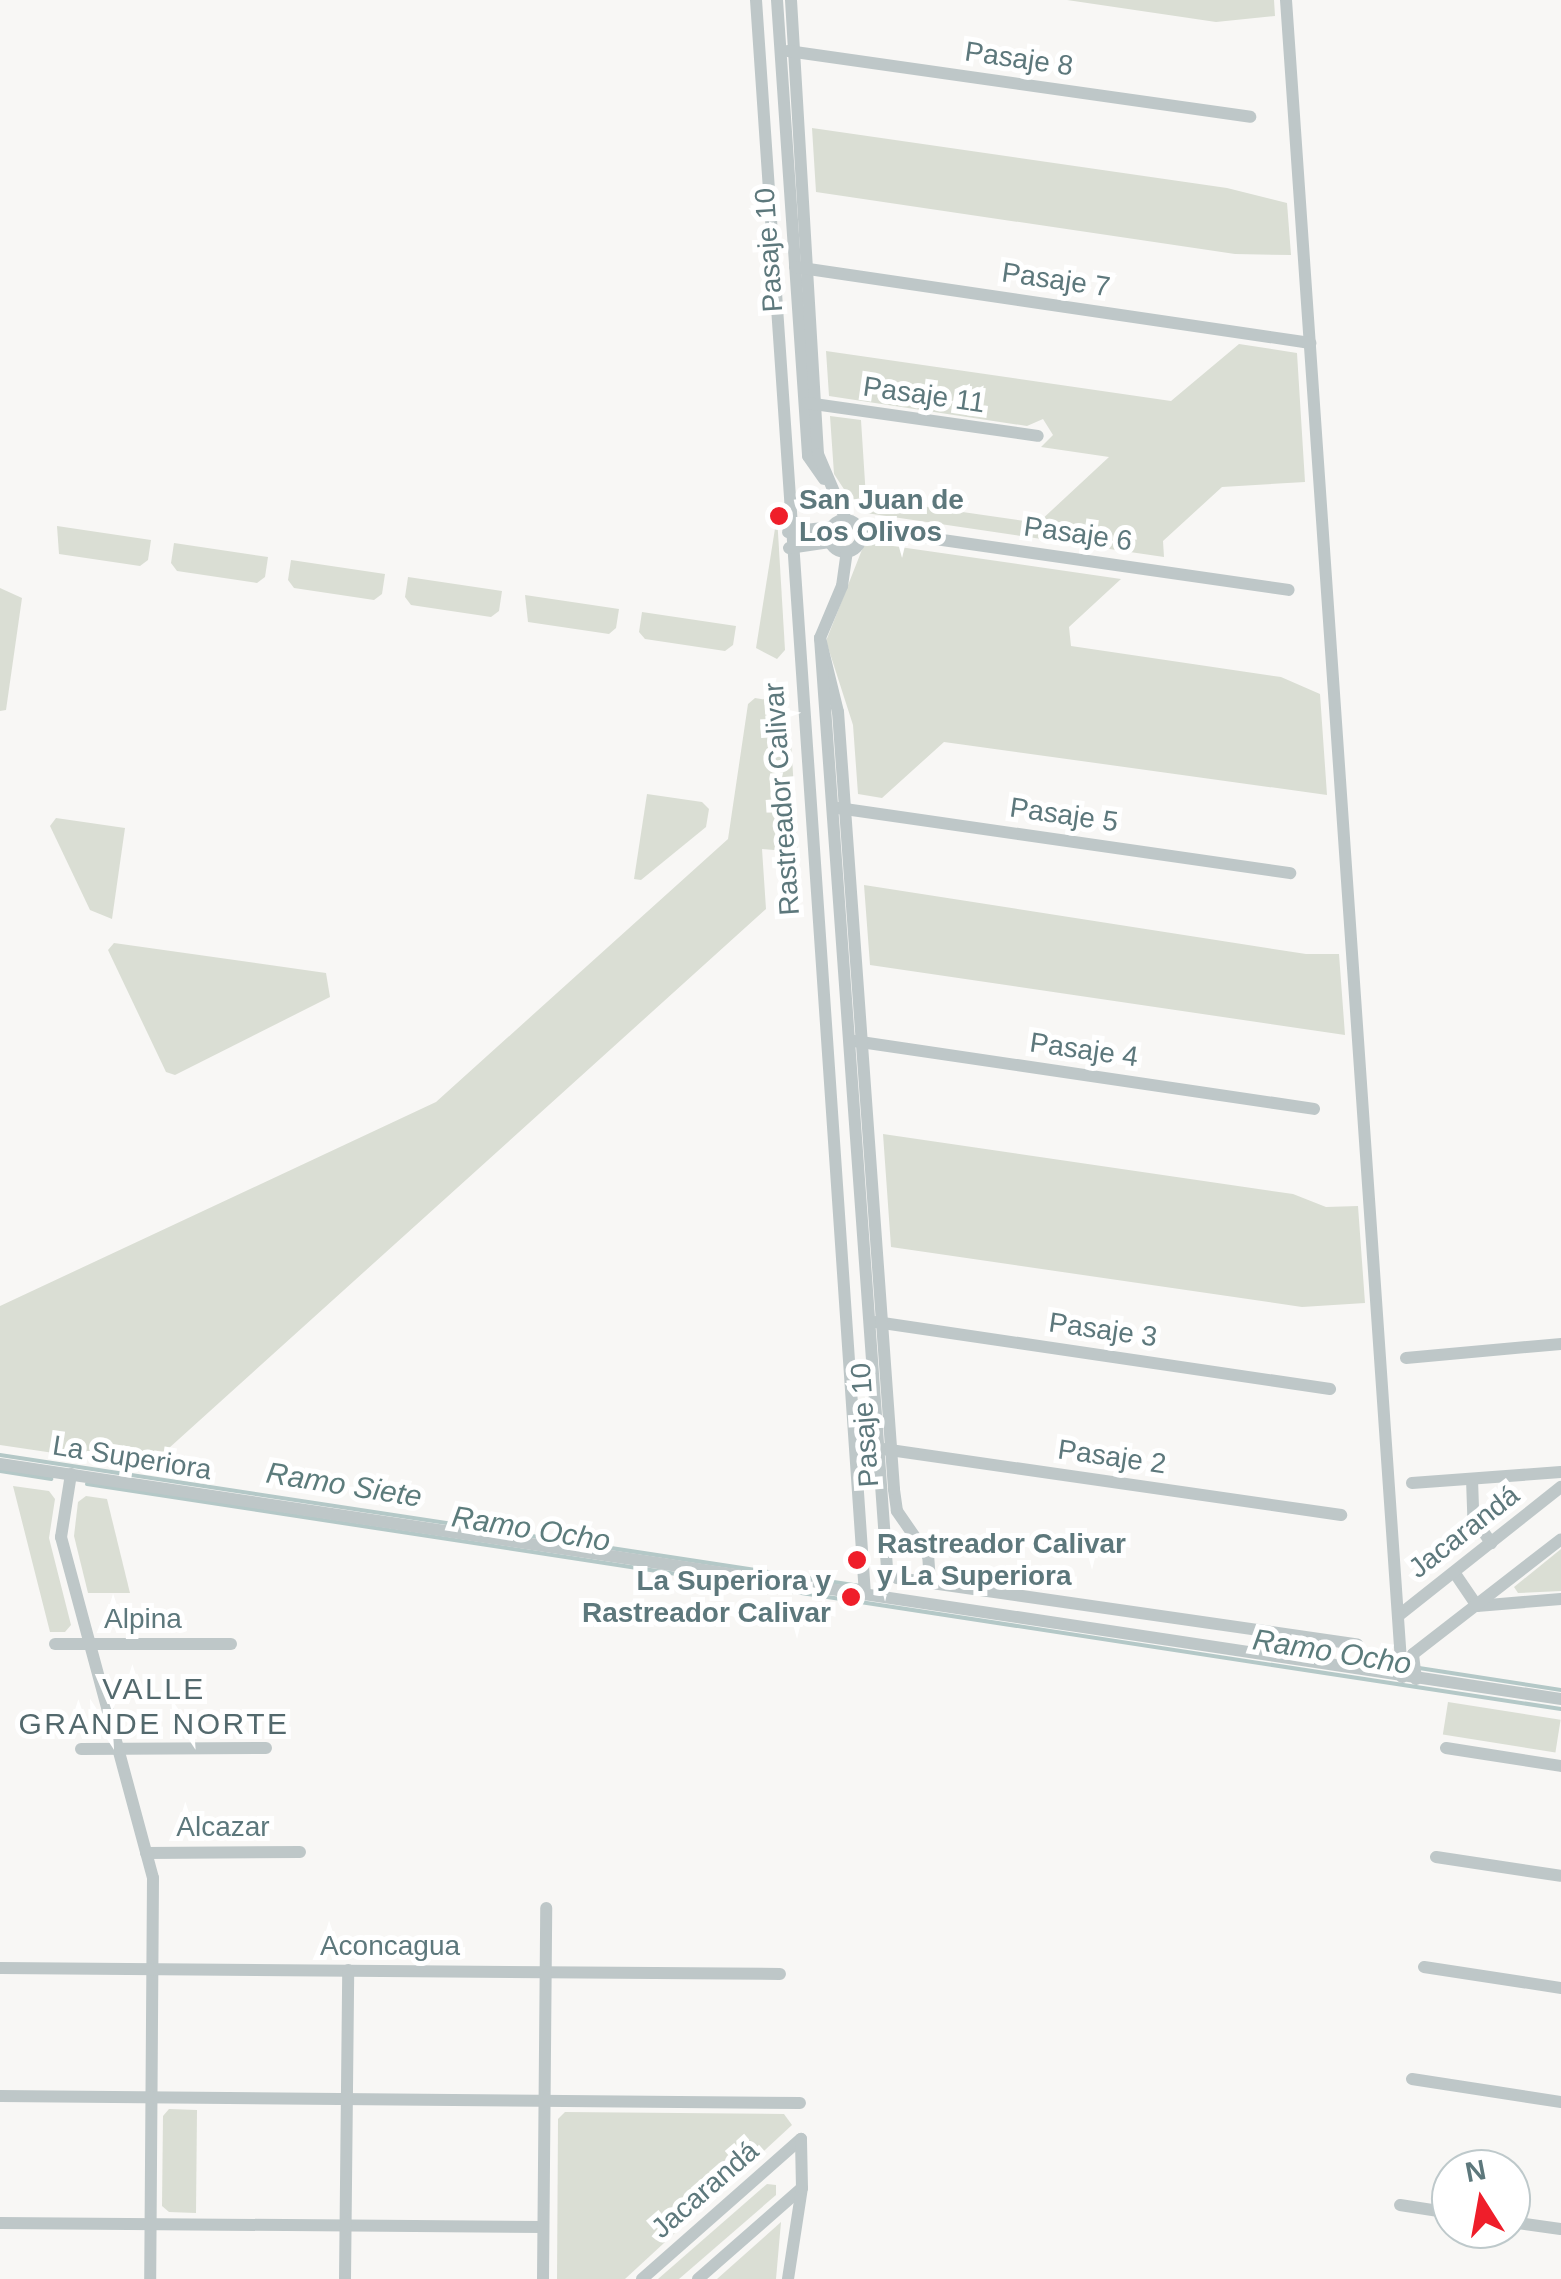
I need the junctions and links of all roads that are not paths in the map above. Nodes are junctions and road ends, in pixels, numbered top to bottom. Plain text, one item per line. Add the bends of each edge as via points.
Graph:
1 (756, 0) edge
2 (777, 0) edge
3 (791, 0) edge
4 (1286, 0) edge
5 (788, 51) junction
6 (1250, 117) dead end
7 (801, 268) junction
8 (1310, 342) junction
9 (810, 403) junction
10 (1038, 436) dead end
11 (846, 520) junction
12 (832, 527) junction
13 (859, 528) junction
14 (788, 532) junction
15 (830, 542) junction
16 (789, 548) junction
17 (847, 552) junction
18 (1290, 590) dead end
19 (820, 638) junction
20 (831, 807) junction
21 (846, 808) junction
22 (1290, 872) dead end
23 (846, 1040) junction
24 (862, 1042) junction
25 (1314, 1109) dead end
26 (876, 1322) junction
27 (1561, 1344) edge
28 (1406, 1358) dead end
29 (1330, 1389) dead end
30 (884, 1449) junction
31 (0, 1464) edge
32 (1561, 1472) edge
33 (70, 1474) junction
34 (1472, 1479) junction
35 (1412, 1483) dead end
36 (1561, 1488) edge
37 (1340, 1515) dead end
38 (1561, 1540) edge
39 (1491, 1543) junction
40 (1454, 1572) junction
41 (930, 1582) junction
42 (865, 1594) junction
43 (1561, 1599) edge
44 (1477, 1606) junction
45 (1398, 1616) junction
46 (56, 1644) dead end
47 (88, 1644) junction
48 (231, 1644) dead end
49 (1357, 1644) dead end
50 (1409, 1678) junction
51 (1561, 1699) edge
52 (266, 1748) dead end
53 (1446, 1748) dead end
54 (81, 1749) dead end
55 (117, 1749) junction
56 (1561, 1766) edge
57 (300, 1852) dead end
58 (146, 1853) junction
59 (1436, 1857) dead end
60 (1561, 1876) edge
61 (546, 1908) dead end
62 (1424, 1967) dead end
63 (0, 1968) edge
64 (152, 1969) junction
65 (348, 1970) junction
66 (545, 1972) junction
67 (780, 1974) dead end
68 (1561, 1988) edge
69 (1412, 2079) dead end
70 (0, 2096) edge
71 (152, 2098) junction
72 (346, 2099) junction
73 (544, 2101) junction
74 (800, 2102) dead end
75 (1561, 2102) edge
76 (802, 2188) junction
77 (1400, 2205) dead end
78 (1431, 2210) edge
79 (0, 2223) edge
80 (150, 2224) junction
81 (1531, 2225) edge
82 (346, 2226) junction
83 (543, 2227) junction
84 (1561, 2229) edge
85 (150, 2279) edge
86 (345, 2279) edge
87 (543, 2279) edge
88 (642, 2279) edge
89 (698, 2279) edge
90 (788, 2279) edge

1 - 14 street, Rastreador Calivar
2 - 5 street, Pasaje 10
3 - 5 street, Pasaje 10
4 - 8 street
5 - 6 street, Pasaje 8
5 - 7 street, Pasaje 10
7 - 8 street, Pasaje 7
7 - 9 street, Pasaje 10
8 - 45 street
9 - 10 street, Pasaje 11
9 - 11 street, Pasaje 10 via 818,454
11 - 12 street
11 - 13 street
12 - 14 street
12 - 15 street
13 - 17 street via 860,543
13 - 18 street, Pasaje 6
14 - 16 street, Rastreador Calivar
15 - 16 street
15 - 17 street
16 - 42 street, Rastreador Calivar
17 - 19 street, Pasaje 10 via 842,586
19 - 20 street, Pasaje 10
19 - 21 street, Pasaje 10 via 838,712
20 - 21 street, Pasaje 5
20 - 23 street, Pasaje 10
21 - 22 street, Pasaje 5
21 - 24 street, Pasaje 10
23 - 24 street, Pasaje 4
23 - 26 street, Pasaje 10
24 - 25 street, Pasaje 4
24 - 26 street, Pasaje 10
26 - 29 street, Pasaje 3
26 - 30 street, Pasaje 10
27 - 28 street
30 - 37 street, Pasaje 2
30 - 41 street, Pasaje 10 via 897,1512 928,1556
30 - 41 street, Pasaje 10 via 888,1569 897,1578
31 - 33 street, La Superiora
32 - 34 street
33 - 42 street, La Superiora
33 - 47 street via 61,1537
34 - 35 street
34 - 39 street via 1473,1516
36 - 39 street, Jacarandá
38 - 44 street
39 - 40 street, Jacarandá
40 - 44 street
40 - 45 street, Jacarandá
41 - 49 street
42 - 50 street, La Superiora
43 - 44 street
44 - 50 street via 1414,1654
45 - 50 street
46 - 47 street, Alpina
47 - 48 street, Alpina
47 - 55 street
50 - 51 street, La Superiora
52 - 55 street
53 - 56 street
54 - 55 street
55 - 58 street
57 - 58 street, Alcazar
58 - 64 street
59 - 60 street
61 - 66 street
62 - 68 street
63 - 64 street, Aconcagua
64 - 65 street, Aconcagua
64 - 71 street
65 - 66 street, Aconcagua
65 - 72 street
66 - 67 street, Aconcagua
66 - 73 street
69 - 75 street
70 - 71 street
71 - 72 street
71 - 80 street
72 - 73 street
72 - 82 street
73 - 74 street
73 - 83 street
76 - 88 street, Jacarandá via 801,2139
76 - 89 street
76 - 90 street
77 - 78 street
79 - 80 street
80 - 82 street
80 - 85 street
81 - 84 street
82 - 83 street
82 - 86 street
83 - 87 street

